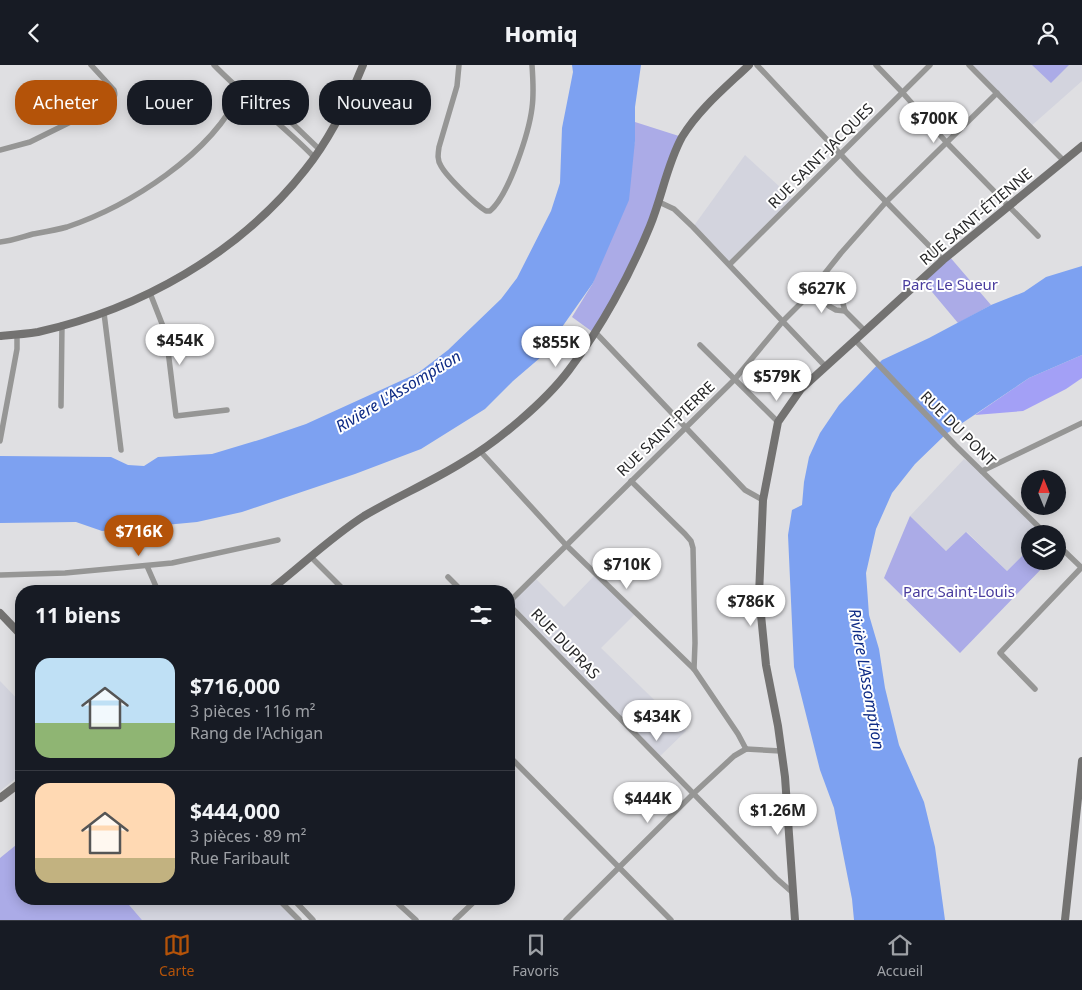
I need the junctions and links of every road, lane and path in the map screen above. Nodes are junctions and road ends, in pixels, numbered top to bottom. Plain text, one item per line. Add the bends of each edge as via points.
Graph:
1 (90, 65) edge
2 (214, 65) edge
3 (363, 65) edge
4 (459, 65) edge
5 (464, 65) edge
6 (532, 65) edge
7 (749, 65) edge
8 (757, 65) edge
9 (876, 65) edge
10 (930, 65) edge
11 (970, 65) edge
12 (228, 80) edge
13 (902, 92) junction
14 (996, 93) junction
15 (222, 121) edge
16 (280, 125) edge
17 (294, 125) edge
18 (947, 143) junction
19 (1082, 146) edge
20 (319, 149) junction
21 (0, 150) edge
22 (840, 155) junction
23 (314, 157) junction
24 (1064, 161) junction
25 (659, 202) junction
26 (886, 202) junction
27 (1010, 206) junction
28 (1038, 236) dead end
29 (0, 242) edge
30 (943, 260) junction
31 (730, 264) junction
32 (822, 277) junction
33 (811, 290) junction
34 (150, 293) junction
35 (845, 311) junction
36 (104, 313) junction
37 (783, 321) junction
38 (62, 325) junction
39 (865, 331) junction
40 (595, 332) junction
41 (17, 334) junction
42 (0, 336) edge
43 (855, 340) junction
44 (700, 345) dead end
45 (826, 367) junction
46 (734, 380) junction
47 (61, 406) dead end
48 (227, 410) dead end
49 (778, 422) junction
50 (1082, 423) edge
51 (685, 428) junction
52 (0, 441) edge
53 (121, 450) dead end
54 (480, 451) junction
55 (982, 471) junction
56 (631, 481) junction
57 (764, 500) junction
58 (1037, 525) edge
59 (278, 540) dead end
60 (566, 545) junction
61 (1066, 553) edge
62 (312, 557) junction
63 (147, 566) junction
64 (1082, 568) edge
65 (1, 575) edge
66 (448, 577) dead end
67 (155, 585) edge
68 (277, 585) edge
69 (339, 585) edge
70 (456, 585) edge
71 (515, 597) edge
72 (515, 609) edge
73 (0, 613) edge
74 (15, 629) edge
75 (694, 669) junction
76 (1035, 689) dead end
77 (746, 749) junction
78 (781, 751) junction
79 (1082, 761) edge
80 (515, 762) edge
81 (15, 787) edge
82 (693, 794) junction
83 (0, 798) edge
84 (619, 868) junction
85 (792, 893) junction
86 (284, 905) edge
87 (299, 905) edge
88 (400, 905) edge
89 (471, 905) edge
90 (299, 920) edge
91 (313, 920) edge
92 (416, 920) edge
93 (455, 920) edge
94 (566, 920) edge
95 (671, 920) edge
96 (795, 920) edge
97 (1065, 920) edge

1 - 21 street via 114,89 116,95 109,103 30,142
2 - 12 street
3 - 20 street via 341,115
4 - 5 street
4 - 6 street via 457,86 438,157 447,174 486,211 490,211 511,180 526,133 532,108
7 - 25 street via 707,105 682,137
8 - 22 street
9 - 13 street
10 - 13 street, RUE SAINT-JACQUES
11 - 14 street
13 - 18 street
13 - 22 street, RUE SAINT-JACQUES
14 - 18 street, RUE SAINT-PIERRE
14 - 24 street
15 - 29 street via 180,163 124,202 64,228
16 - 23 street
17 - 20 street
18 - 26 street, RUE SAINT-PIERRE
18 - 27 street
19 - 24 street, RUE SAINT-ÉTIENNE
20 - 23 street
22 - 26 street
22 - 31 street, RUE SAINT-JACQUES
23 - 34 street via 287,190 234,241
24 - 27 street, RUE SAINT-ÉTIENNE
25 - 31 street via 674,209
25 - 40 street via 621,286
26 - 30 street
26 - 32 street, RUE SAINT-PIERRE
27 - 28 street
27 - 30 street, RUE SAINT-ÉTIENNE
30 - 39 street, RUE SAINT-ÉTIENNE
31 - 37 street
32 - 33 street, RUE SAINT-PIERRE
32 - 35 street via 840,296
33 - 35 street via 829,306
33 - 37 street, RUE SAINT-PIERRE
34 - 36 street
34 - 48 street via 166,334 176,416
35 - 39 street
36 - 38 street
36 - 53 street
37 - 45 street
37 - 46 street, RUE SAINT-PIERRE
38 - 41 street
38 - 47 street
39 - 43 street, RUE SAINT-ÉTIENNE
40 - 51 street
40 - 54 street via 560,380 517,422
41 - 42 street
41 - 52 street
43 - 45 street, RUE SAINT-ÉTIENNE
43 - 55 street, RUE DU PONT
44 - 46 street
45 - 49 street, RUE SAINT-ÉTIENNE via 801,389
46 - 49 street
46 - 51 street, RUE SAINT-PIERRE
49 - 57 street, RUE SAINT-ÉTIENNE
50 - 55 street
51 - 56 street, RUE SAINT-PIERRE
51 - 57 street via 745,490
54 - 60 street
54 - 62 street via 365,516
55 - 58 street, RUE DU PONT
56 - 60 street, RUE SAINT-PIERRE
56 - 75 street via 691,541
57 - 78 street, RUE SAINT-ÉTIENNE via 759,595 766,665
59 - 63 street
60 - 71 street, RUE SAINT-PIERRE
60 - 75 street
61 - 64 street
62 - 68 street
62 - 69 street
63 - 65 street
63 - 67 street
64 - 76 street via 1000,653
66 - 70 street
72 - 82 street, RUE DUPRAS
73 - 74 street
75 - 77 street
77 - 78 street
77 - 82 street
78 - 85 street, RUE SAINT-ÉTIENNE
79 - 97 street
80 - 84 street
81 - 83 street
82 - 84 street
82 - 85 street, RUE DUPRAS
84 - 94 street
84 - 95 street
85 - 96 street, RUE SAINT-ÉTIENNE
86 - 90 street
87 - 91 street
88 - 92 street
89 - 93 street

